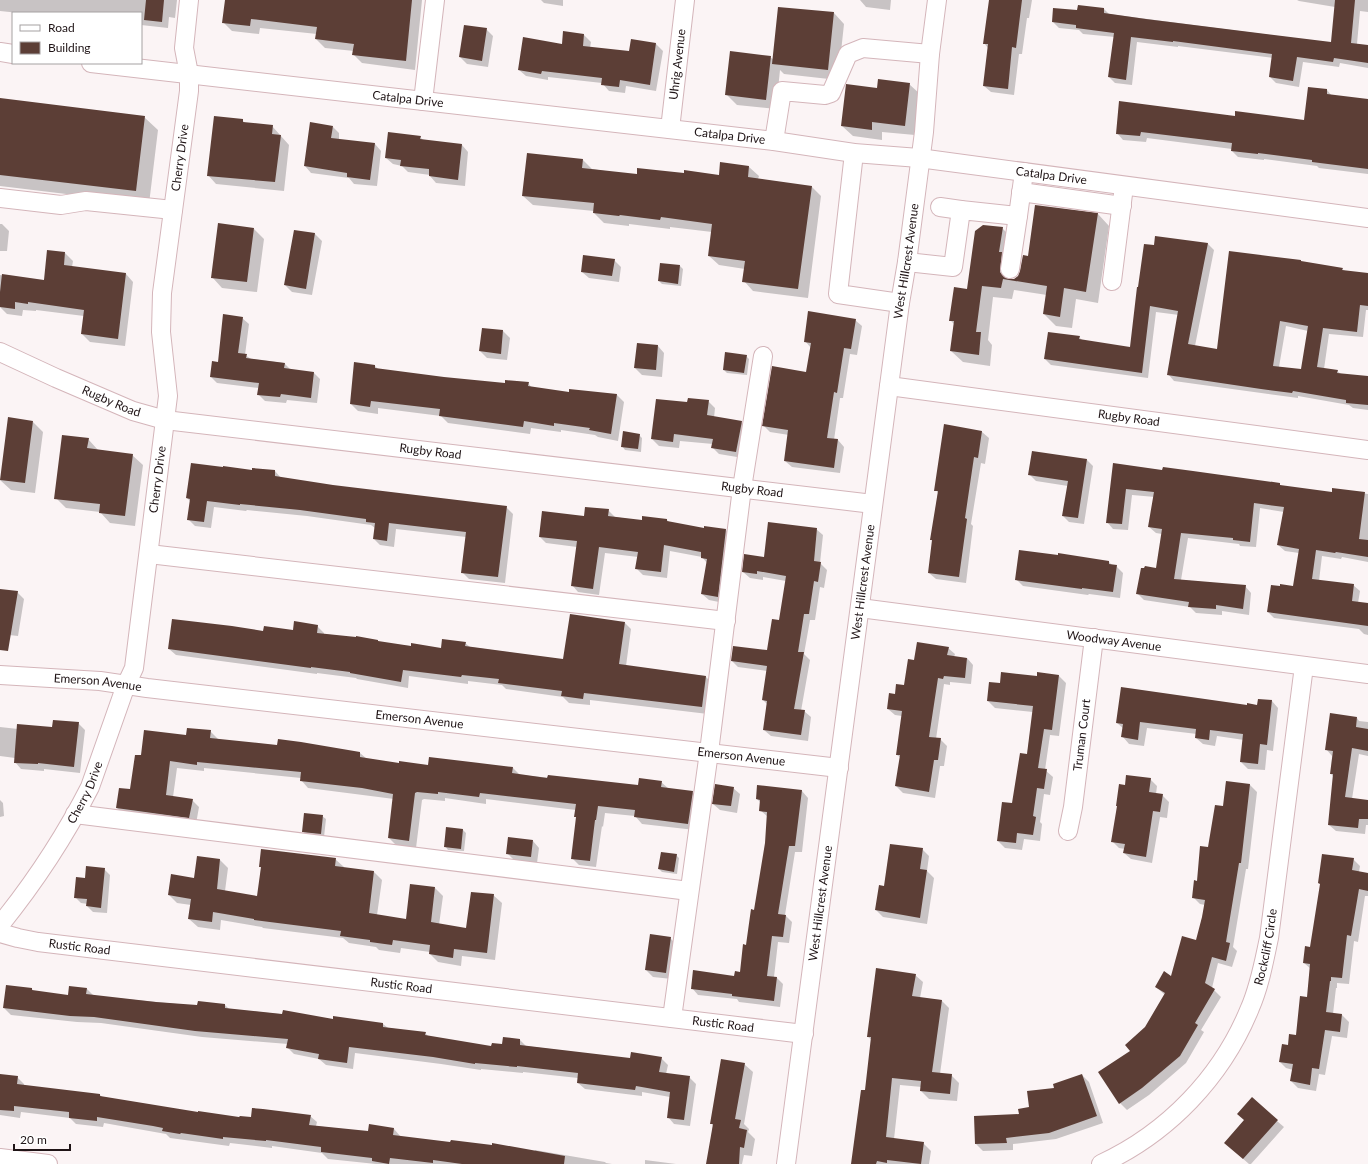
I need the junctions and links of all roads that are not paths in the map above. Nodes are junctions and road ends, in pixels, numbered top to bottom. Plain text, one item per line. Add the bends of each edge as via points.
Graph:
1 (189, 0) edge
2 (435, 0) edge
3 (685, 0) edge
4 (937, 0) edge
5 (0, 52) edge
6 (12, 54) edge
7 (930, 54) junction
8 (100, 64) edge
9 (189, 74) junction
10 (423, 101) junction
11 (670, 130) junction
12 (774, 142) junction
13 (854, 153) junction
14 (919, 158) junction
15 (1024, 172) junction
16 (1124, 186) junction
17 (1021, 192) junction
18 (0, 198) edge
19 (1122, 206) junction
20 (940, 207) dead end
21 (173, 210) junction
22 (962, 210) junction
23 (1018, 216) junction
24 (1368, 218) edge
25 (907, 262) junction
26 (1010, 270) dead end
27 (1112, 281) dead end
28 (900, 303) junction
29 (0, 352) edge
30 (763, 356) dead end
31 (889, 386) junction
32 (166, 420) junction
33 (1368, 450) edge
34 (742, 488) junction
35 (874, 504) junction
36 (149, 554) junction
37 (860, 608) junction
38 (726, 621) junction
39 (1094, 638) junction
40 (1304, 666) junction
41 (1368, 674) edge
42 (0, 675) edge
43 (126, 685) junction
44 (709, 752) junction
45 (839, 768) junction
46 (75, 814) junction
47 (1068, 831) dead end
48 (689, 891) junction
49 (0, 926) edge
50 (0, 933) edge
51 (672, 1018) junction
52 (804, 1034) junction
53 (0, 1158) edge
54 (48, 1164) edge
55 (786, 1164) edge
56 (1101, 1164) edge

1 - 9 street, Cherry Drive via 184,48
2 - 10 street
3 - 11 street, Uhrig Avenue
4 - 7 street, West Hillcrest Avenue
5 - 6 street
7 - 12 street via 863,48 848,54 831,93 824,95 782,91
7 - 14 street, West Hillcrest Avenue via 924,132
8 - 9 street, Catalpa Drive
9 - 10 street, Catalpa Drive
9 - 21 street, Cherry Drive
10 - 11 street, Catalpa Drive
11 - 12 street, Catalpa Drive
12 - 13 street, Catalpa Drive
13 - 14 street, Catalpa Drive
13 - 28 street via 838,294
14 - 15 street, Catalpa Drive
14 - 25 street, West Hillcrest Avenue
15 - 16 street, Catalpa Drive
15 - 17 street
16 - 19 street
16 - 24 street, Catalpa Drive
17 - 19 street
17 - 23 street
18 - 21 street via 61,206 86,201
19 - 27 street
20 - 22 street
21 - 32 street, Cherry Drive via 162,293 162,346 168,396
22 - 23 street
22 - 25 street via 953,267
23 - 26 street
25 - 28 street, West Hillcrest Avenue
28 - 31 street, West Hillcrest Avenue
29 - 32 street, Rugby Road via 133,411
30 - 34 street
31 - 33 street, Rugby Road
31 - 35 street, West Hillcrest Avenue
32 - 34 street, Rugby Road
32 - 36 street, Cherry Drive
34 - 35 street, Rugby Road
34 - 38 street
35 - 37 street, West Hillcrest Avenue
36 - 38 street
36 - 43 street, Cherry Drive via 134,668
37 - 39 street, Woodway Avenue
37 - 45 street, West Hillcrest Avenue
38 - 44 street
39 - 40 street, Woodway Avenue
39 - 47 street, Truman Court
40 - 41 street, Woodway Avenue
40 - 56 street, Rockcliff Circle via 1269,938 1251,1007 1229,1050 1201,1088 1182,1108 1162,1127
42 - 43 street, Emerson Avenue
43 - 44 street, Emerson Avenue
43 - 46 street, Cherry Drive via 90,787
44 - 45 street, Emerson Avenue
44 - 48 street
45 - 52 street, West Hillcrest Avenue
46 - 48 street
46 - 49 street, Cherry Drive via 48,859
48 - 51 street
50 - 51 street, Rustic Road via 38,942
51 - 52 street, Rustic Road
52 - 55 street, West Hillcrest Avenue
53 - 54 street

